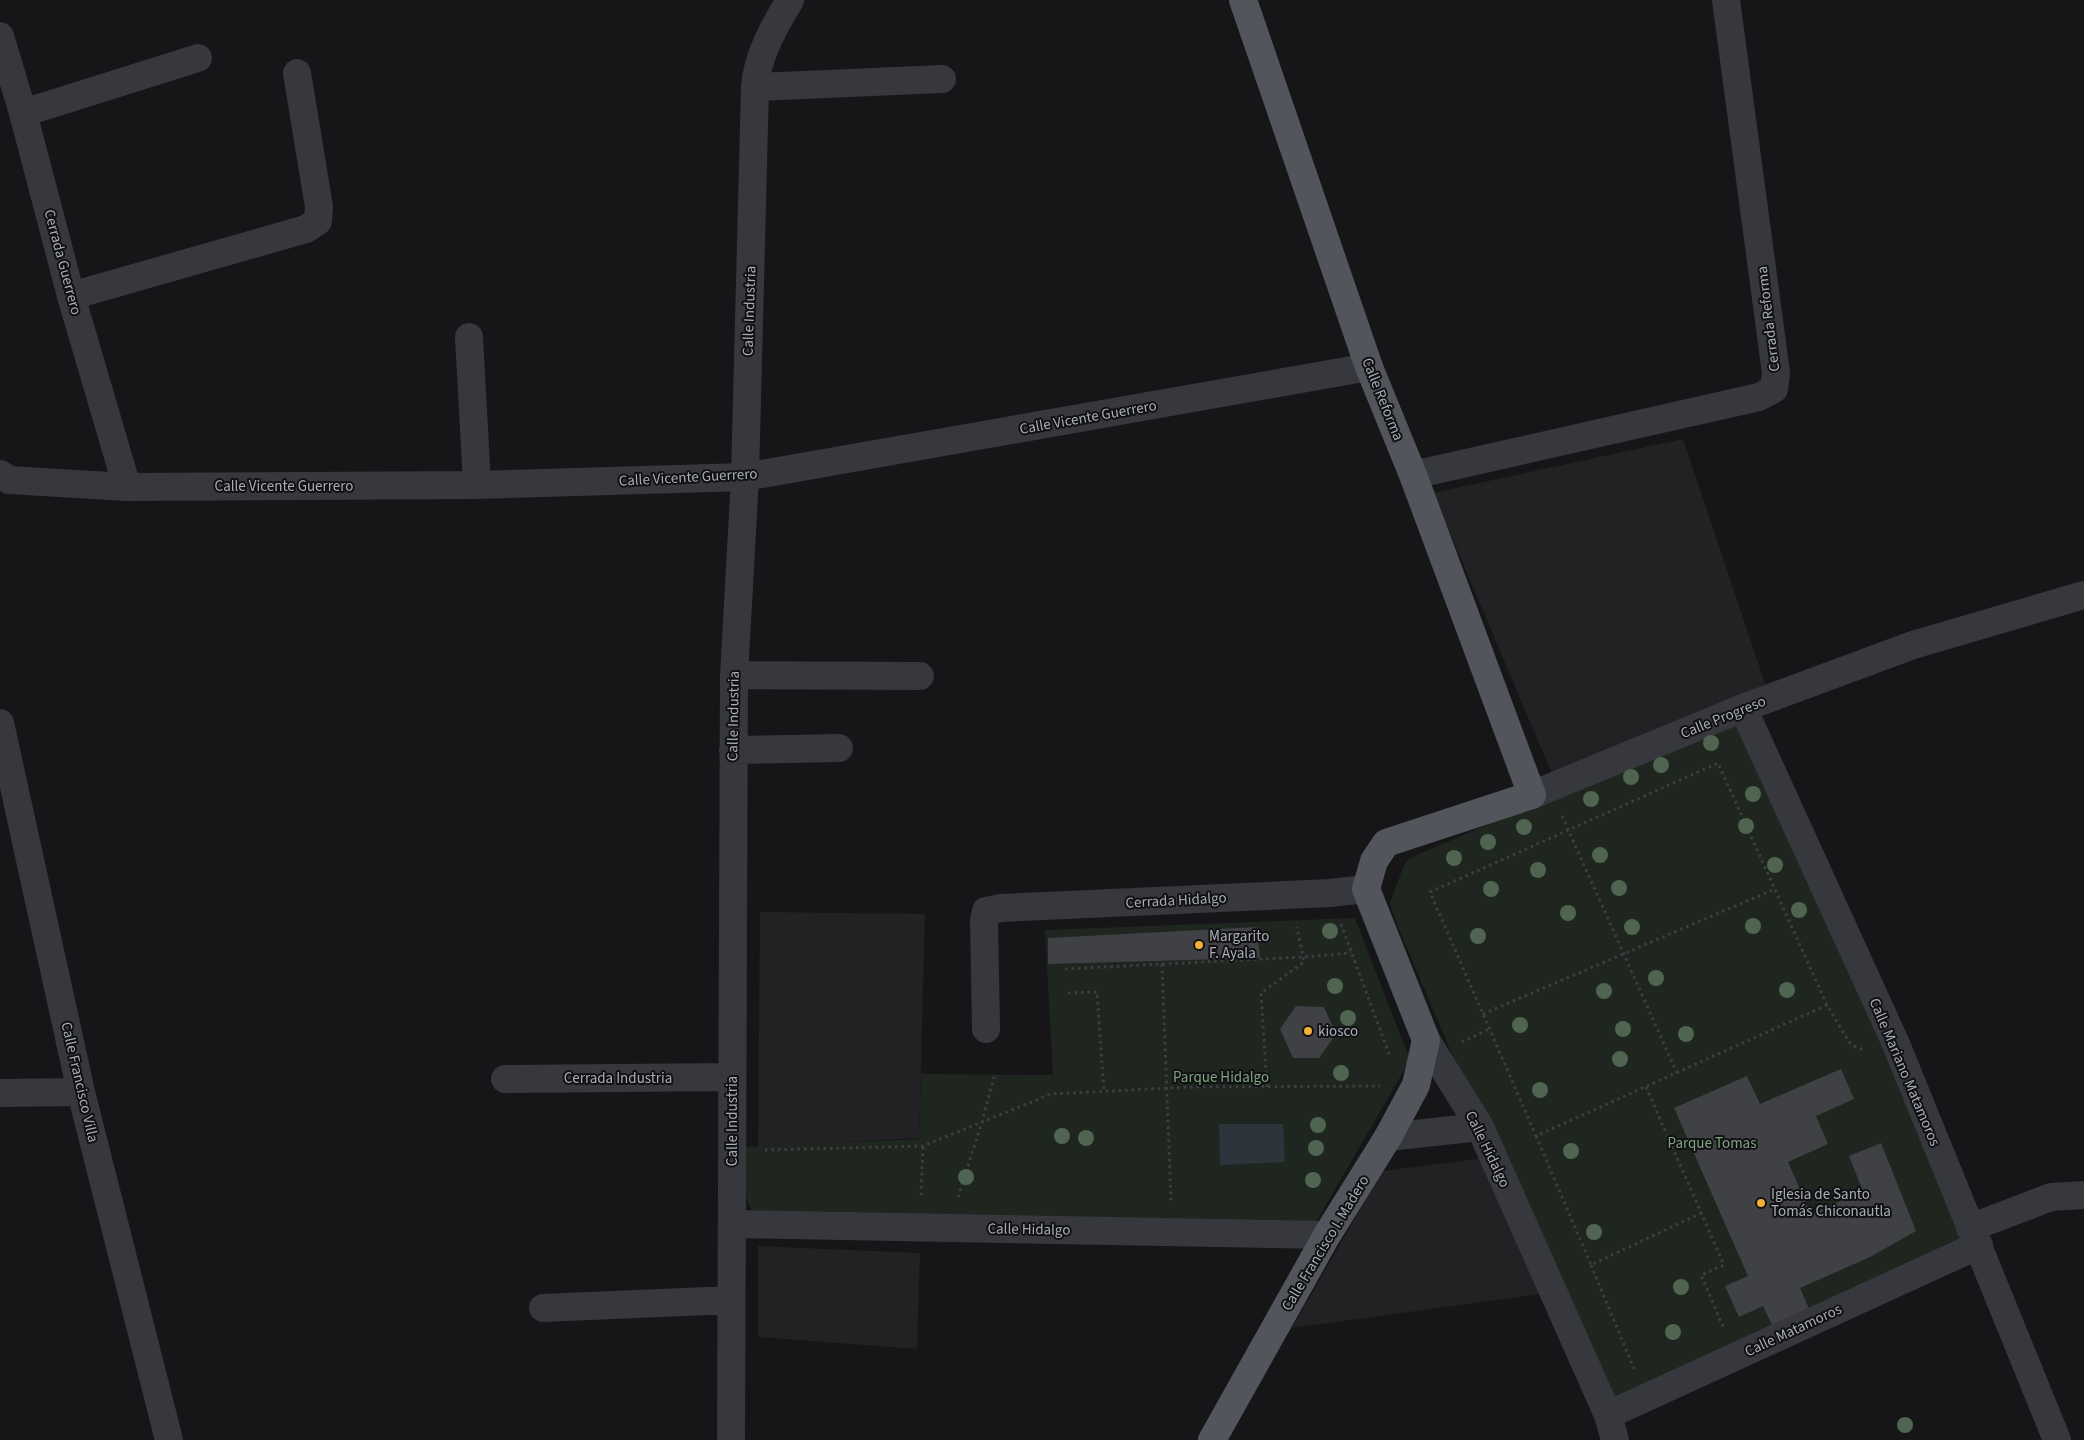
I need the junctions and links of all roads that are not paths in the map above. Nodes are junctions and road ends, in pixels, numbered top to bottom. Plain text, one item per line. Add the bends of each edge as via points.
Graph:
1 (790, 0) edge
2 (1243, 0) edge
3 (1726, 0) edge
4 (0, 36) edge
5 (198, 58) dead end
6 (296, 73) dead end
7 (942, 79) dead end
8 (756, 87) junction
9 (23, 113) junction
10 (71, 296) junction
11 (469, 337) dead end
12 (1369, 367) junction
13 (0, 474) edge
14 (1413, 475) junction
15 (745, 477) junction
16 (477, 485) junction
17 (127, 487) junction
18 (2084, 594) edge
19 (734, 675) junction
20 (920, 676) dead end
21 (1743, 708) junction
22 (0, 723) edge
23 (839, 748) dead end
24 (733, 750) junction
25 (1541, 792) junction
26 (1366, 888) junction
27 (986, 1029) dead end
28 (1426, 1040) junction
29 (732, 1078) junction
30 (504, 1079) dead end
31 (81, 1092) junction
32 (0, 1093) edge
33 (1480, 1127) junction
34 (1388, 1137) junction
35 (2084, 1195) edge
36 (732, 1224) junction
37 (1327, 1235) junction
38 (1974, 1236) junction
39 (732, 1300) junction
40 (543, 1308) dead end
41 (1611, 1427) edge
42 (169, 1440) edge
43 (731, 1440) edge
44 (1212, 1440) edge
45 (2057, 1440) edge

1 - 8 street, Calle Industria via 756,70
2 - 12 main road, Calle Reforma
3 - 14 street, Cerrada Reforma via 1776,373 1774,389 1760,397
4 - 9 street, Cerrada Guerrero
5 - 9 street
6 - 10 street via 320,207 318,221 306,229
7 - 8 street
8 - 15 street, Calle Industria
9 - 10 street, Cerrada Guerrero
10 - 17 street, Cerrada Guerrero
11 - 16 street
12 - 14 main road, Calle Reforma
12 - 15 street, Calle Vicente Guerrero
13 - 17 street, Calle Vicente Guerrero via 9,480
14 - 25 main road, Calle Reforma
15 - 16 street, Calle Vicente Guerrero
15 - 19 street, Calle Industria
16 - 17 street, Calle Vicente Guerrero
18 - 21 street, Calle Progreso via 1913,645
19 - 20 street
19 - 24 street, Calle Industria
21 - 25 street, Calle Progreso
21 - 38 street, Calle Mariano Matamoros via 1896,1044
22 - 31 street, Calle Francisco Villa
23 - 24 street
24 - 29 street, Calle Industria
25 - 26 main road, Calle Progreso via 1386,843 1374,861
26 - 27 street, Cerrada Hidalgo via 986,911
26 - 28 main road, Calle Hidalgo
28 - 33 street, Calle Hidalgo
28 - 34 main road, Calle Francisco I. Madero via 1416,1085
29 - 30 street, Cerrada Industria
29 - 36 street, Calle Industria
31 - 32 street
31 - 42 street, Calle Francisco Villa
33 - 34 street
33 - 41 street, Calle Hidalgo
34 - 37 main road, Calle Francisco I. Madero
35 - 38 street, Calle Matamoros via 2051,1197
36 - 37 street, Calle Hidalgo
36 - 39 street, Calle Industria
37 - 44 main road, Calle Francisco I. Madero
38 - 41 street, Calle Matamoros
38 - 45 street, Calle Mariano Matamoros
39 - 40 street
39 - 43 street, Calle Industria

